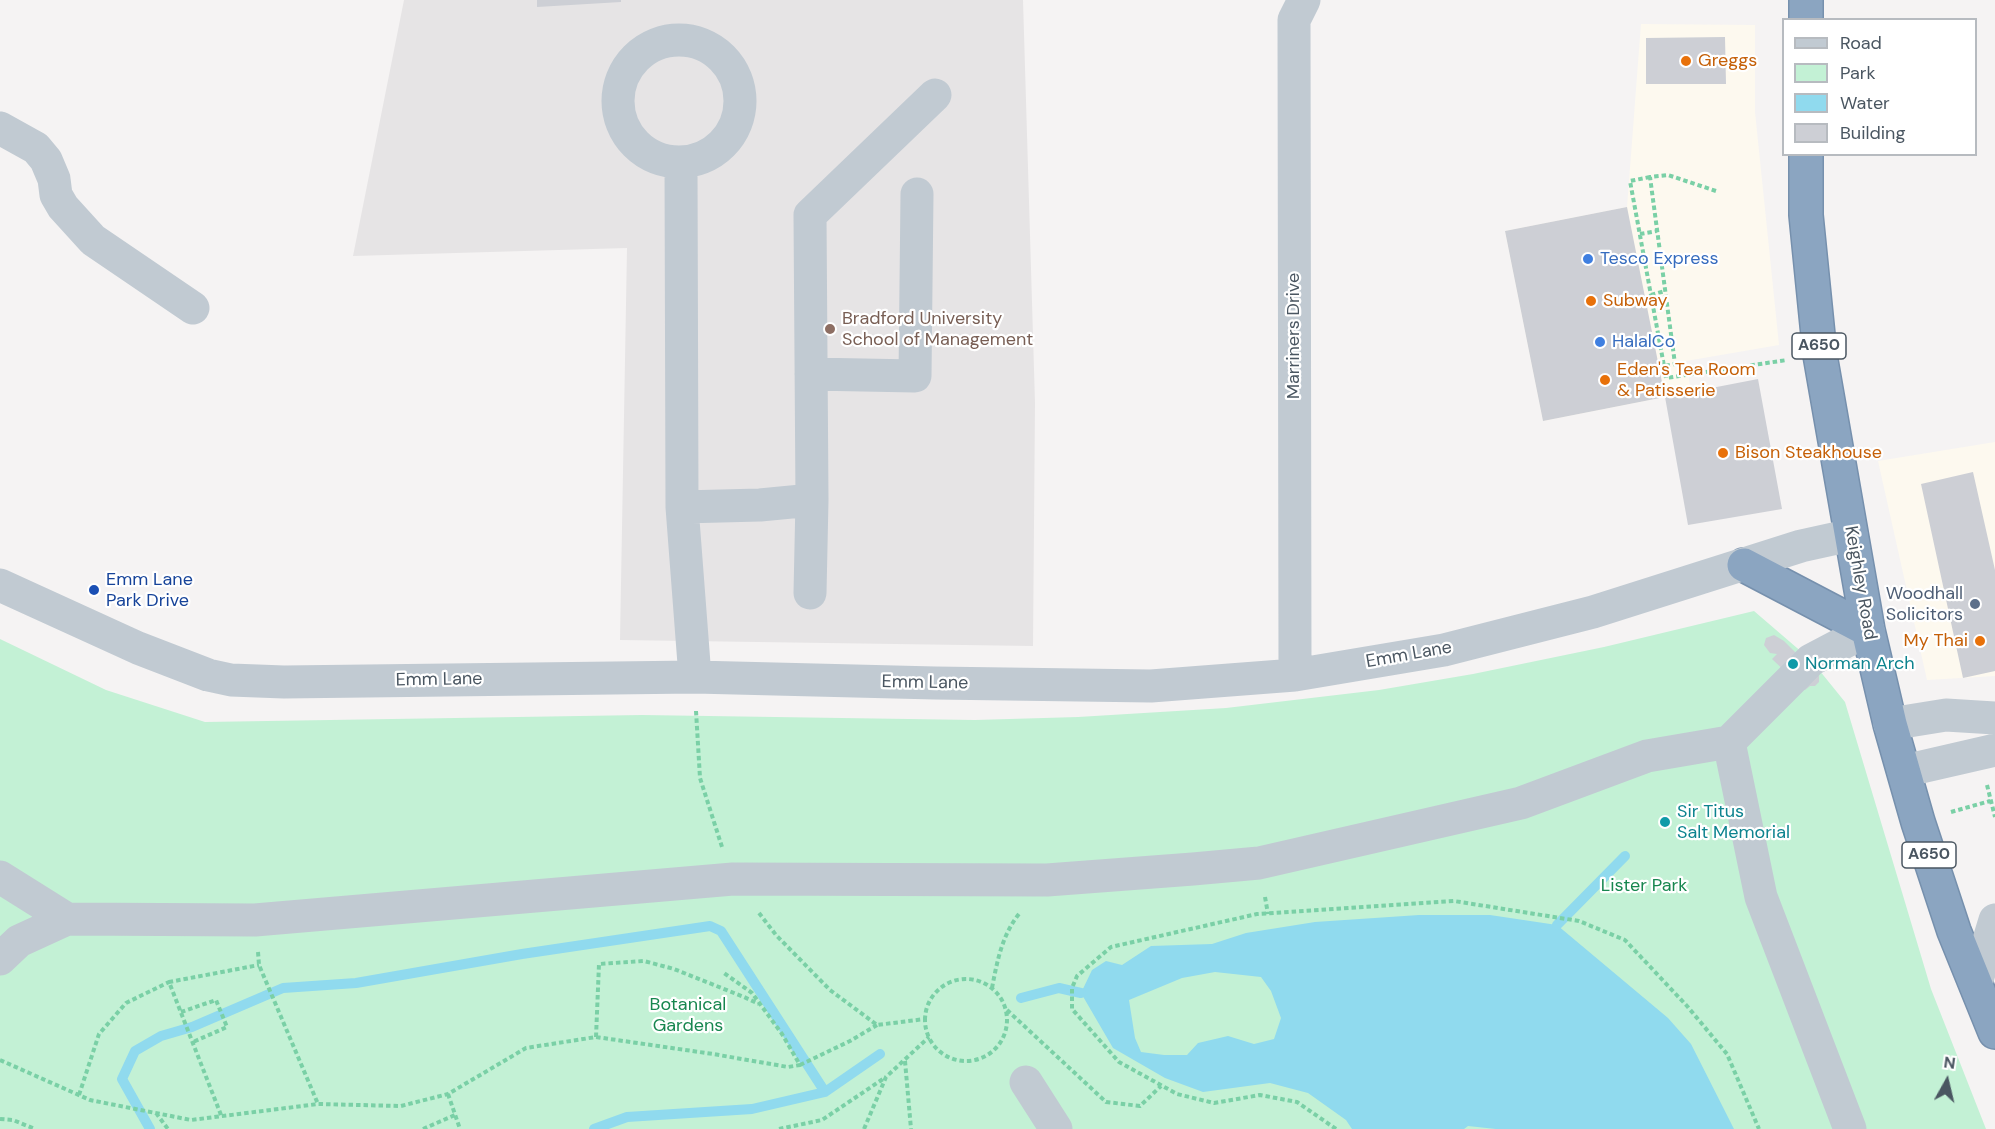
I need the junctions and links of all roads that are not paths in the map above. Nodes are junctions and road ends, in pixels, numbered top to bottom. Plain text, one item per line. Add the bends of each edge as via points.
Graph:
1 (1304, 0) edge
2 (1806, 0) edge
3 (1806, 18) edge
4 (936, 95) dead end
5 (0, 128) edge
6 (1806, 156) edge
7 (681, 162) dead end
8 (917, 194) dead end
9 (193, 308) dead end
10 (812, 374) junction
11 (812, 500) junction
12 (682, 507) junction
13 (1851, 535) junction
14 (1744, 565) junction
15 (0, 585) edge
16 (810, 593) dead end
17 (1868, 630) junction
18 (1295, 675) junction
19 (695, 677) junction
20 (1995, 718) edge
21 (1890, 723) junction
22 (1729, 742) junction
23 (1995, 750) edge
24 (1904, 771) junction
25 (0, 877) edge
26 (67, 919) junction
27 (1995, 920) edge
28 (0, 959) edge
29 (1976, 983) junction
30 (1995, 1032) edge
31 (1026, 1082) dead end
32 (1056, 1129) edge
33 (1850, 1129) edge

1 - 18 street, Marriners Drive via 1294,20
2 - 3 highway
4 - 10 street via 810,214
5 - 9 street via 36,148 46,160 63,207 93,240
6 - 13 highway, Keighley Road / A650 via 1806,215 1820,355
7 - 12 street
8 - 10 street via 915,376
10 - 11 street
11 - 12 street
11 - 16 street
12 - 19 street
13 - 14 street, Emm Lane
13 - 17 highway, Keighley Road / A650
14 - 17 highway
14 - 18 street, Emm Lane via 1593,612 1444,650
15 - 19 street, Emm Lane via 138,648 231,680
17 - 21 highway, Keighley Road / A650
17 - 22 street via 1811,660
18 - 19 street, Emm Lane via 1151,686
20 - 21 street via 1946,715
21 - 24 highway, Keighley Road / A650
22 - 26 street via 1647,756 1521,803 1259,863 1047,880 733,879 255,920
22 - 33 street via 1761,897
23 - 24 street
24 - 29 highway, Keighley Road / A650 via 1954,931
25 - 26 street
26 - 28 street via 19,941
27 - 29 street
29 - 30 highway, Keighley Road / A650
31 - 32 street

